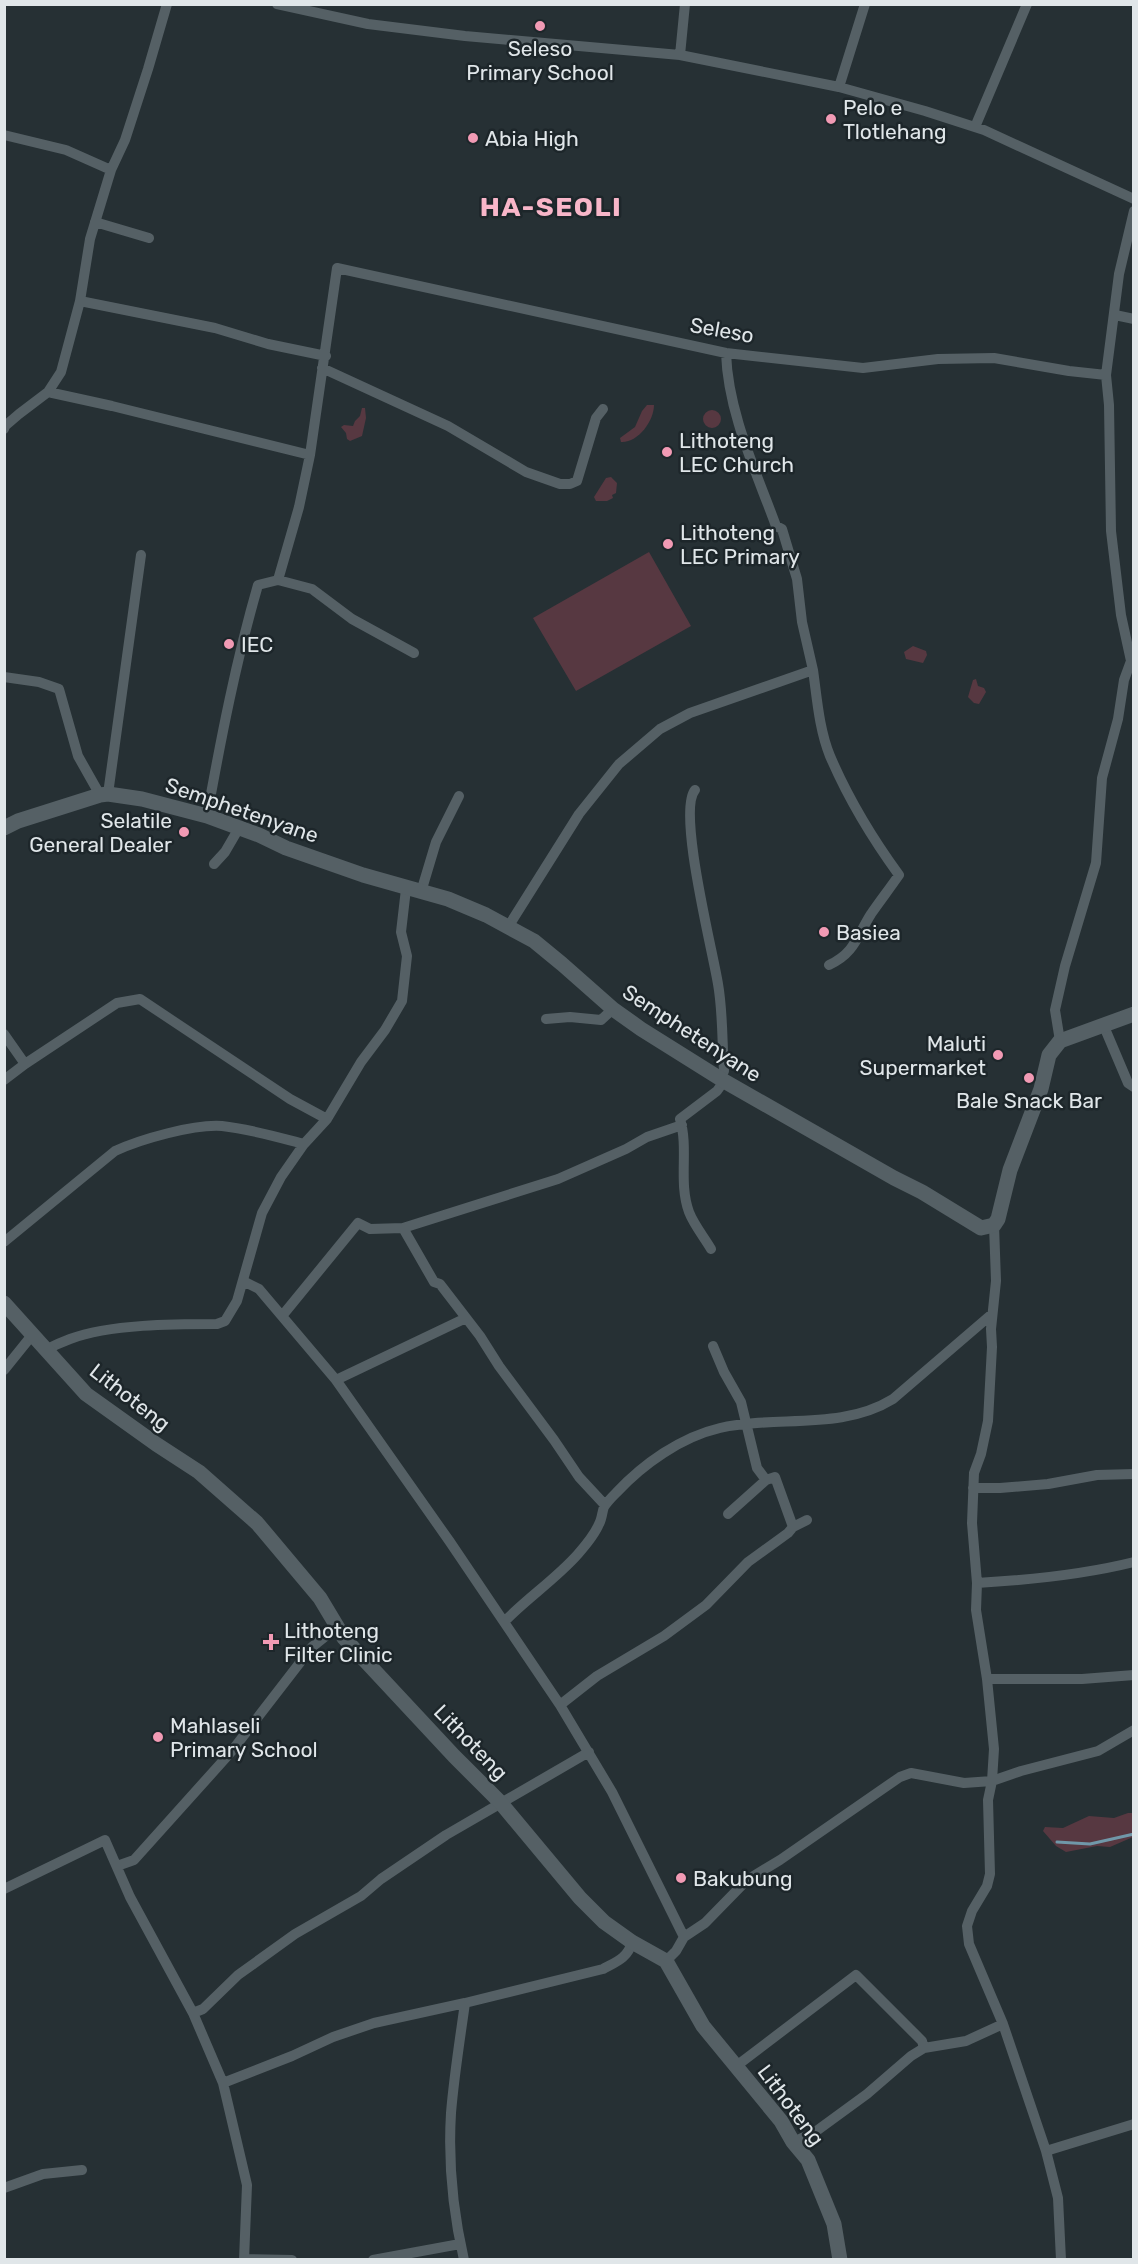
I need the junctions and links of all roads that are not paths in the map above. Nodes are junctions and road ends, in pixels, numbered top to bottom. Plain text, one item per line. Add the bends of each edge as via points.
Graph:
1 (167, 4) edge
2 (277, 4) edge
3 (685, 4) edge
4 (865, 4) edge
5 (1028, 4) edge
6 (680, 55) junction
7 (839, 87) junction
8 (975, 127) junction
9 (4, 135) edge
10 (111, 170) junction
11 (1134, 199) edge
12 (1134, 211) edge
13 (95, 222) junction
14 (149, 238) dead end
15 (80, 301) junction
16 (1115, 315) junction
17 (1134, 318) edge
18 (726, 353) junction
19 (326, 356) junction
20 (322, 368) junction
21 (1106, 375) junction
22 (48, 393) junction
23 (603, 409) dead end
24 (4, 429) edge
25 (310, 455) junction
26 (141, 555) dead end
27 (278, 580) junction
28 (414, 653) dead end
29 (1132, 662) edge
30 (813, 670) junction
31 (4, 677) edge
32 (695, 790) dead end
33 (104, 795) junction
34 (459, 796) dead end
35 (207, 816) junction
36 (4, 828) edge
37 (238, 828) junction
38 (214, 864) dead end
39 (406, 888) junction
40 (421, 892) junction
41 (508, 927) junction
42 (829, 965) dead end
43 (613, 1009) junction
44 (1134, 1014) edge
45 (546, 1018) dead end
46 (1103, 1024) junction
47 (4, 1034) edge
48 (1060, 1041) junction
49 (24, 1064) junction
50 (4, 1080) edge
51 (722, 1080) junction
52 (1134, 1087) edge
53 (327, 1119) junction
54 (682, 1125) junction
55 (304, 1144) junction
56 (994, 1225) junction
57 (403, 1228) junction
58 (4, 1242) edge
59 (711, 1249) dead end
60 (243, 1281) junction
61 (4, 1303) edge
62 (992, 1314) junction
63 (282, 1316) junction
64 (466, 1318) junction
65 (33, 1334) junction
66 (713, 1346) dead end
67 (45, 1350) junction
68 (4, 1370) edge
69 (336, 1380) junction
70 (746, 1425) junction
71 (1134, 1474) edge
72 (766, 1480) junction
73 (973, 1488) junction
74 (605, 1505) junction
75 (728, 1514) dead end
76 (807, 1520) dead end
77 (793, 1527) junction
78 (1134, 1562) edge
79 (977, 1583) junction
80 (504, 1622) junction
81 (338, 1627) junction
82 (1134, 1676) edge
83 (987, 1679) junction
84 (560, 1705) junction
85 (1134, 1730) edge
86 (589, 1752) junction
87 (992, 1781) junction
88 (500, 1802) junction
89 (117, 1866) junction
90 (4, 1889) edge
91 (684, 1937) junction
92 (632, 1942) junction
93 (666, 1961) junction
94 (465, 2003) junction
95 (193, 2013) junction
96 (1003, 2025) junction
97 (924, 2048) junction
98 (735, 2067) junction
99 (223, 2083) junction
100 (1134, 2124) edge
101 (793, 2142) junction
102 (1046, 2151) junction
103 (82, 2170) dead end
104 (4, 2187) edge
105 (460, 2244) junction
106 (244, 2259) edge
107 (292, 2259) edge
108 (373, 2259) edge
109 (464, 2259) edge
110 (840, 2259) edge
111 (1061, 2259) edge

1 - 10 street via 125,140
2 - 6 street via 378,25
3 - 6 street
4 - 7 street
5 - 8 street
6 - 7 street
7 - 8 street
8 - 11 street
9 - 10 street via 66,150
10 - 13 street
12 - 16 street via 1119,274
13 - 14 street
13 - 15 street
15 - 19 street via 215,328
15 - 22 street via 61,372
16 - 17 street
16 - 21 street
18 - 19 street, Seleso via 337,268
18 - 21 street, Seleso via 863,368 938,359 994,358
18 - 30 street via 736,413 776,526 782,529 797,579
19 - 20 street
20 - 23 street via 448,426 526,472 560,484 577,481 596,418
20 - 25 street
21 - 29 street via 1111,531 1121,615
22 - 24 street
22 - 25 street
25 - 27 street
26 - 33 street
27 - 28 street via 312,589 352,619
27 - 35 street via 258,585 226,709
29 - 48 street via 1124,680 1102,778 1096,863 1054,1010
30 - 41 street via 709,705 660,729 619,764 579,814
30 - 42 street via 830,754 868,833 899,875 852,948
31 - 33 street via 59,689 78,756
32 - 51 street via 690,800 690,818 701,903 718,985
33 - 35 main road, Semphetenyane via 152,801
33 - 36 main road, Semphetenyane
34 - 40 street via 436,842
35 - 37 main road, Semphetenyane
37 - 38 street
37 - 39 main road, Semphetenyane
39 - 40 main road, Semphetenyane
39 - 53 street via 401,932 407,956 402,1002
40 - 41 main road, Semphetenyane via 448,899
41 - 43 main road, Semphetenyane via 534,941
43 - 45 street via 601,1020
43 - 51 main road, Semphetenyane
44 - 46 main road
46 - 48 main road
46 - 52 street via 1128,1083
47 - 49 street
48 - 56 main road via 1049,1055
49 - 50 street
49 - 53 street via 117,1003 140,999
51 - 54 street via 717,1091 680,1119
51 - 56 main road, Semphetenyane via 981,1228
53 - 55 street
54 - 57 street via 558,1179
54 - 59 street via 686,1201
55 - 58 street via 220,1126 130,1144 115,1151
55 - 60 street via 262,1213
56 - 62 street via 996,1281
57 - 63 street via 370,1229 358,1223
57 - 64 street via 434,1282 440,1284
60 - 63 street via 259,1289
60 - 67 street via 225,1321 217,1324 97,1332
61 - 65 main road, Lithoteng
62 - 70 street via 879,1407 851,1416
62 - 73 street via 988,1421
63 - 69 street
64 - 69 street
64 - 74 street via 579,1477
65 - 67 main road, Lithoteng
65 - 68 street
66 - 70 street via 741,1402
67 - 81 main road, Lithoteng via 87,1394 199,1472 258,1523 320,1598
69 - 80 street
70 - 72 street via 757,1468
70 - 74 street via 697,1435 674,1447 628,1481
71 - 73 street
72 - 75 street
72 - 77 street via 775,1477
73 - 79 street
74 - 80 street via 599,1524 579,1553
76 - 77 street
77 - 84 street via 748,1562 706,1605 664,1636 597,1676
78 - 79 street via 1020,1581
79 - 83 street via 976,1610
80 - 84 street
81 - 88 main road, Lithoteng via 359,1655
81 - 89 street via 312,1647 231,1752 134,1860
82 - 83 street
83 - 87 street via 994,1749
84 - 86 street
85 - 87 street via 1098,1751
86 - 88 street
86 - 91 street
87 - 91 street via 963,1783 911,1773 900,1777 747,1880 705,1923
87 - 96 street via 988,1800 990,1874 967,1926 969,1944
88 - 92 main road, Lithoteng via 580,1898
88 - 95 street via 361,1896 296,1934
89 - 90 street via 105,1840
89 - 95 street
91 - 93 street
92 - 93 main road, Lithoteng
92 - 94 street via 622,1959 603,1969
93 - 98 main road, Lithoteng via 704,2026
94 - 99 street via 374,2022
94 - 105 street via 451,2112 452,2188
95 - 99 street
96 - 97 street via 966,2041
96 - 102 street
97 - 98 street via 922,2041 856,1975
97 - 101 street via 815,2132
98 - 101 main road, Lithoteng via 781,2121
99 - 106 street via 247,2185
100 - 102 street
101 - 110 main road, Lithoteng via 818,2181 834,2224
102 - 111 street via 1058,2198
103 - 104 street via 43,2174
105 - 108 street
105 - 109 street
106 - 107 street

